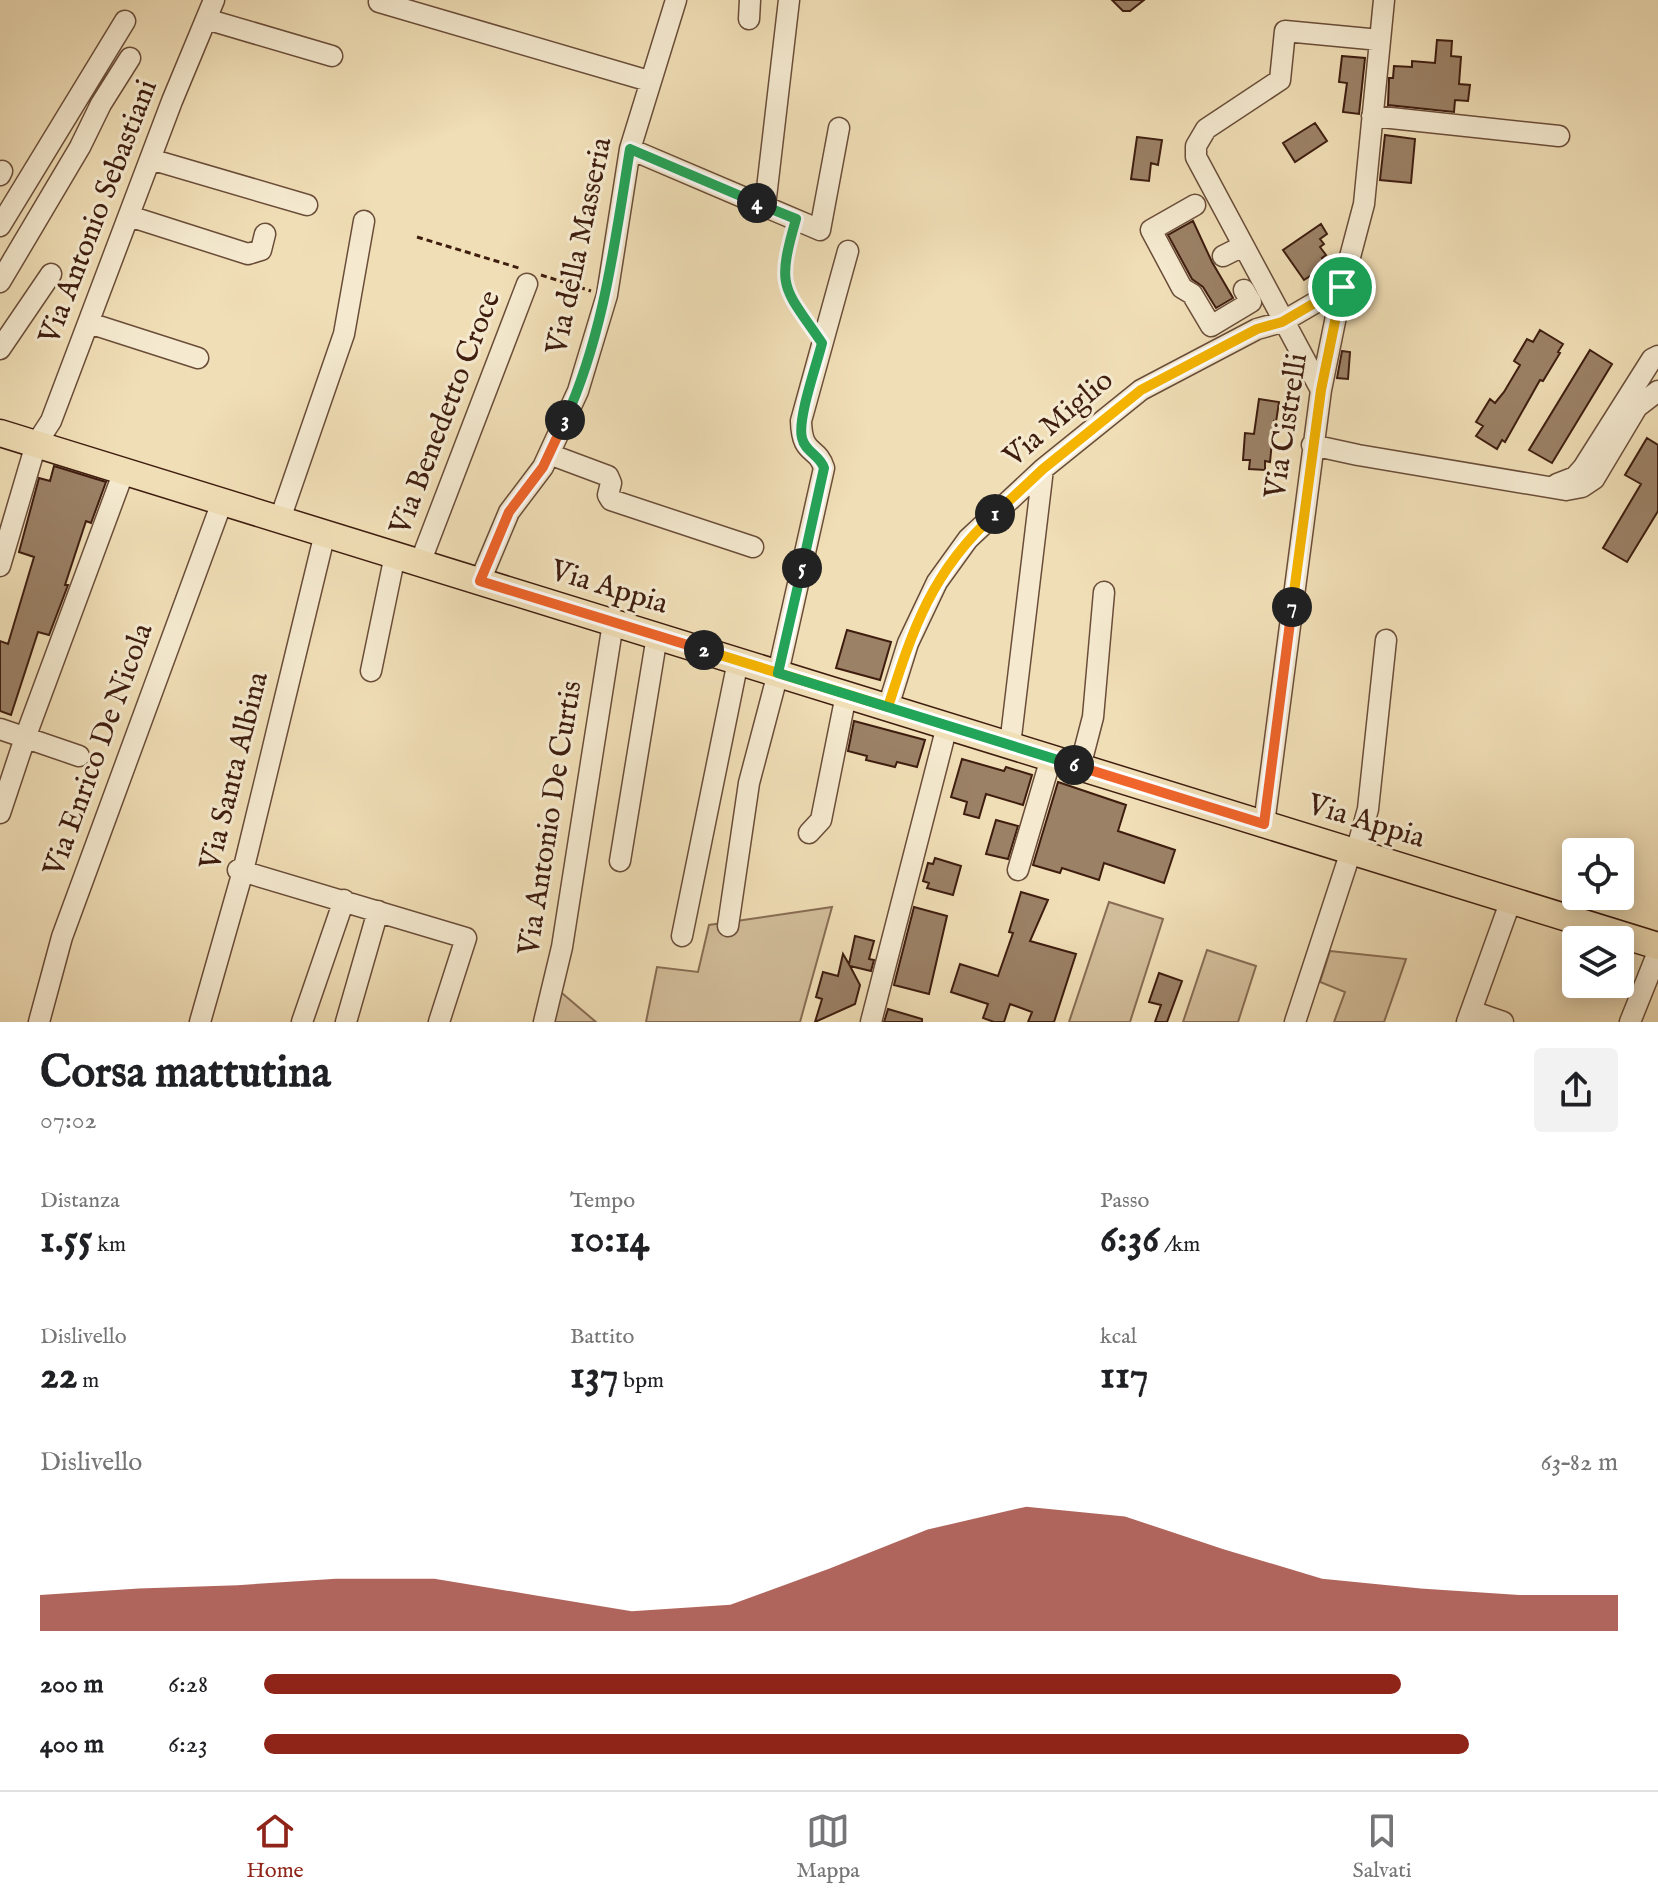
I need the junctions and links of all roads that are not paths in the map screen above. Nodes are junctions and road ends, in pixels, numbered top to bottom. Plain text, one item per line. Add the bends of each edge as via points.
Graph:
1 (676, 0) edge
2 (789, 0) edge
3 (1384, 0) edge
4 (379, 2) edge
5 (210, 9) edge
6 (125, 21) dead end
7 (1380, 40) junction
8 (332, 56) dead end
9 (130, 58) dead end
10 (649, 81) junction
11 (1372, 116) junction
12 (839, 128) dead end
13 (1559, 136) dead end
14 (630, 149) junction
15 (150, 159) junction
16 (307, 205) dead end
17 (1195, 205) dead end
18 (765, 206) junction
19 (129, 216) junction
20 (364, 221) dead end
21 (0, 226) edge
22 (265, 234) dead end
23 (1243, 246) junction
24 (848, 251) dead end
25 (1223, 256) dead end
26 (51, 274) dead end
27 (527, 275) road end
28 (0, 282) edge
29 (1342, 287) junction
30 (1255, 296) junction
31 (1282, 322) junction
32 (89, 323) junction
33 (0, 349) edge
34 (1658, 356) edge
35 (198, 358) dead end
36 (1321, 390) junction
37 (1658, 391) edge
38 (0, 433) edge
39 (36, 444) junction
40 (1312, 445) junction
41 (549, 454) junction
42 (1043, 469) junction
43 (124, 471) junction
44 (1545, 487) junction
45 (222, 502) junction
46 (280, 519) junction
47 (325, 533) junction
48 (753, 547) dead end
49 (395, 555) junction
50 (420, 563) junction
51 (0, 566) edge
52 (480, 581) junction
53 (1104, 592) dead end
54 (613, 623) junction
55 (657, 636) junction
56 (1386, 640) dead end
57 (738, 661) junction
58 (371, 671) dead end
59 (778, 673) junction
60 (846, 695) junction
61 (888, 707) junction
62 (947, 726) junction
63 (0, 729) edge
64 (25, 738) junction
65 (1010, 745) junction
66 (79, 756) dead end
67 (1051, 758) junction
68 (1080, 767) junction
69 (0, 813) edge
70 (1264, 824) junction
71 (809, 833) dead end
72 (1353, 851) junction
73 (620, 861) dead end
74 (1018, 870) dead end
75 (240, 871) junction
76 (344, 900) junction
77 (1511, 900) junction
78 (378, 911) junction
79 (728, 926) dead end
80 (682, 936) dead end
81 (1658, 946) edge
82 (1658, 952) edge
83 (1469, 1016) edge
84 (39, 1022) edge
85 (200, 1022) edge
86 (302, 1022) edge
87 (346, 1022) edge
88 (439, 1022) edge
89 (544, 1022) edge
90 (871, 1022) edge
91 (1295, 1022) edge
92 (1503, 1022) edge
93 (1630, 1022) edge

1 - 10 street, Via della Masseria
2 - 18 street
3 - 7 street, Via Cistrelli
4 - 10 street
5 - 8 street
5 - 15 street, Via Antonio Sebastiani
6 - 21 street
7 - 11 street, Via Cistrelli
7 - 23 street via 1285,31 1280,80 1206,129 1196,157
9 - 28 street
10 - 14 street, Via della Masseria
11 - 13 street
11 - 29 street, Via Cistrelli via 1364,204
12 - 18 street via 820,230
14 - 18 street
14 - 41 street, Via della Masseria via 607,295 578,391
15 - 16 street
15 - 19 street, Via Antonio Sebastiani
17 - 30 street via 1151,230 1182,288 1192,294 1211,326
19 - 22 street via 248,254 261,250
19 - 32 street, Via Antonio Sebastiani
20 - 46 street via 344,334
23 - 25 street
23 - 30 street
24 - 59 street via 801,421 807,449 824,468
26 - 33 street
27 - 50 street, Via Benedetto Croce
29 - 31 street, Via Miglio
29 - 36 street, Via Cistrelli
30 - 31 street
31 - 36 street
31 - 42 street, Via Miglio via 1257,329 1141,390
32 - 35 street
32 - 39 street, Via Antonio Sebastiani via 51,421
34 - 44 street via 1575,477
36 - 40 street, Via Cistrelli
37 - 44 street via 1637,407 1594,479 1566,490
38 - 39 main road, Via Appia
39 - 43 main road, Via Appia
39 - 51 street, Via Antonio Sebastiani
40 - 44 street
40 - 70 street, Via Cistrelli
41 - 48 street via 608,476 611,500
41 - 52 street, Via della Masseria via 509,512
42 - 61 street, Via Miglio via 968,539 937,582 908,643
42 - 65 street
43 - 45 main road, Via Appia
43 - 64 street
45 - 46 main road, Via Appia
45 - 84 street, Via Enrico De Nicola via 62,937
46 - 47 main road, Via Appia
47 - 49 main road, Via Appia
47 - 75 street, Via Santa Albina
49 - 50 main road, Via Appia
49 - 58 street
50 - 52 main road, Via Appia
52 - 54 main road, Via Appia
53 - 68 street via 1093,717
54 - 55 main road, Via Appia
54 - 89 street, Via Antonio De Curtis via 562,947
55 - 57 main road, Via Appia
55 - 73 street
56 - 72 street via 1368,809
57 - 59 main road, Via Appia
57 - 80 street
59 - 60 main road, Via Appia
59 - 79 street via 749,783
60 - 61 main road, Via Appia
60 - 71 street via 821,820
61 - 62 main road, Via Appia
62 - 65 main road, Via Appia
62 - 90 street
63 - 64 street
64 - 66 street
64 - 69 street
65 - 67 main road, Via Appia
67 - 68 main road, Via Appia
67 - 74 street
68 - 70 main road, Via Appia
70 - 72 main road, Via Appia
72 - 77 main road, Via Appia
72 - 91 street
75 - 76 street
75 - 85 street, Via Santa Albina
76 - 78 street
76 - 86 street
77 - 81 main road, Via Appia
77 - 83 street
78 - 87 street
78 - 88 street via 466,938
82 - 93 street
83 - 92 street

